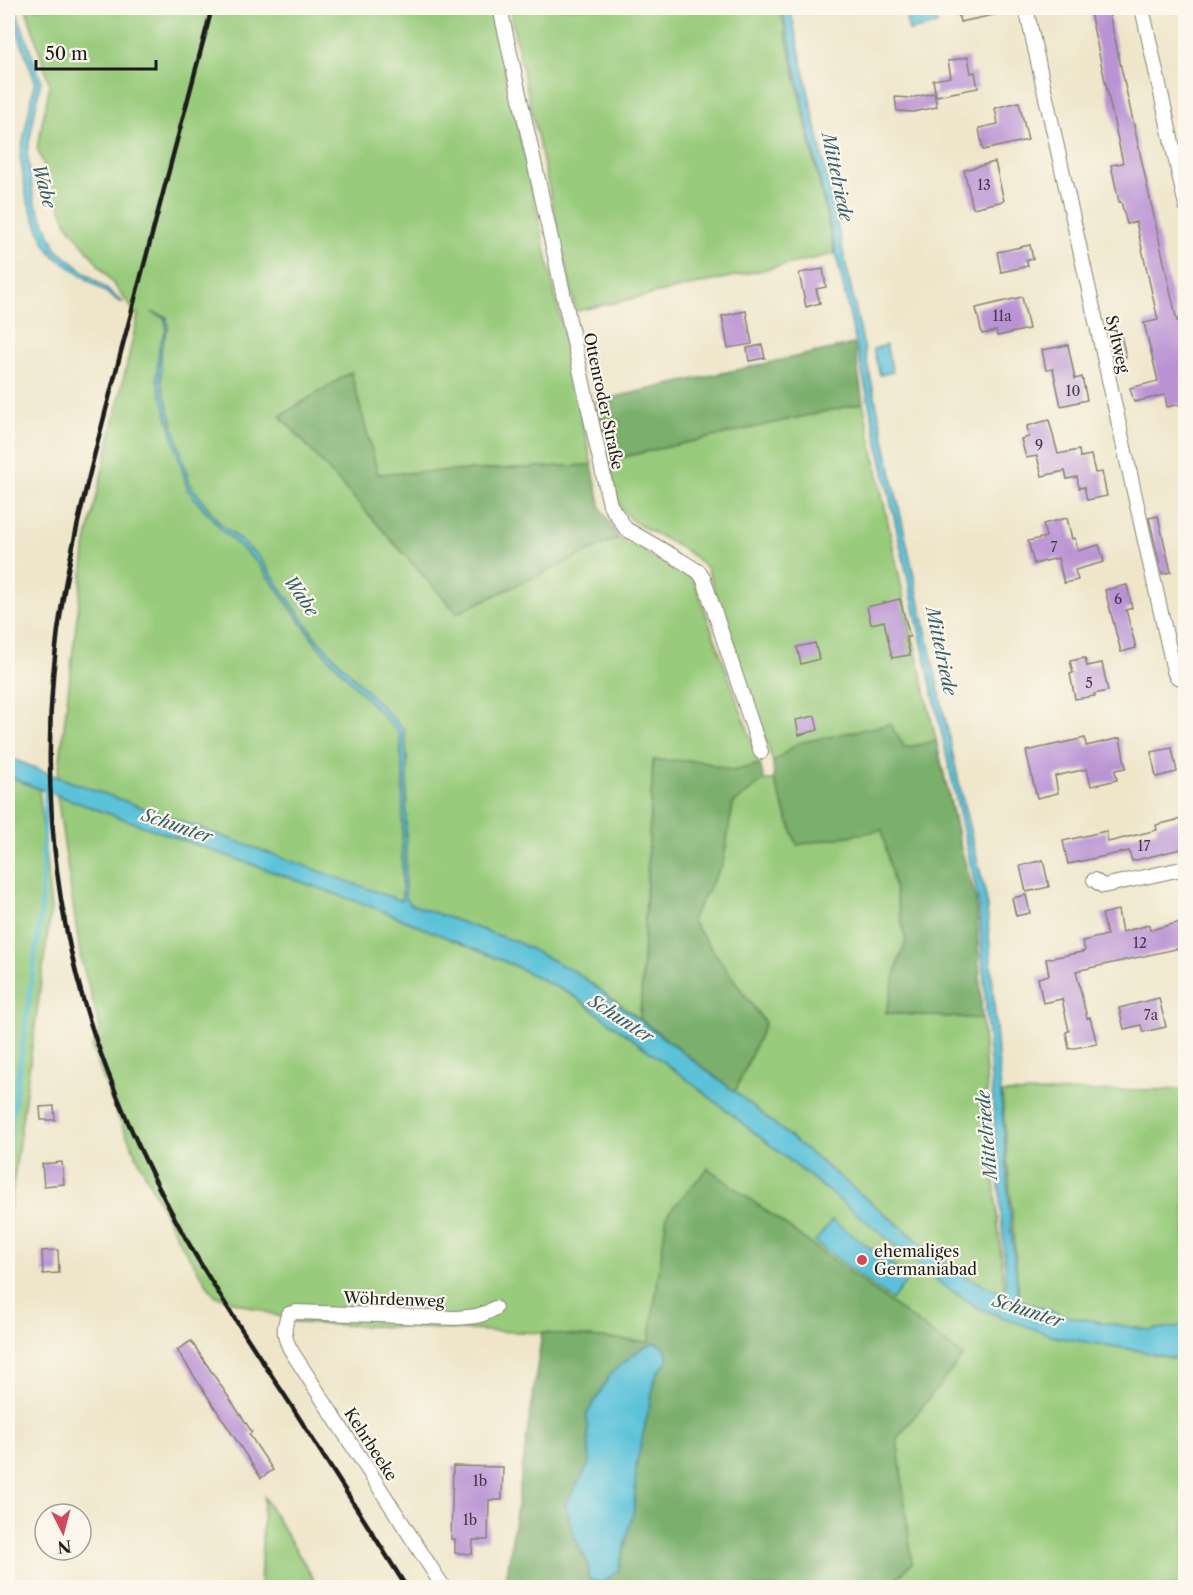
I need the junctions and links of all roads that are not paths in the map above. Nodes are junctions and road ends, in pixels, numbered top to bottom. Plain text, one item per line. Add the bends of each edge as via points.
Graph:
1 (500, 8) edge
2 (1026, 8) edge
3 (1142, 8) edge
4 (1185, 206) edge
5 (1185, 680) edge
6 (761, 752) dead end
7 (1185, 868) edge
8 (1094, 880) dead end
9 (495, 1308) dead end
10 (289, 1314) joint
11 (444, 1587) edge

1 - 6 street, Ottenroder Straße via 610,506 626,529 699,572 704,580
2 - 5 street, Syltweg via 1174,671
3 - 4 street
7 - 8 street via 1103,886
9 - 10 street, Wöhrdenweg via 478,1317 455,1318
10 - 11 street, Kehrbeeke via 285,1323 287,1343

